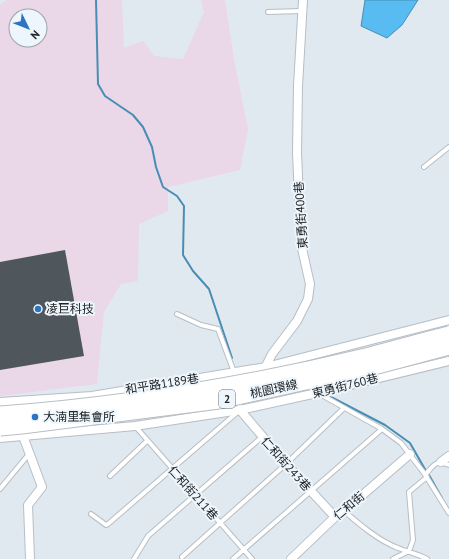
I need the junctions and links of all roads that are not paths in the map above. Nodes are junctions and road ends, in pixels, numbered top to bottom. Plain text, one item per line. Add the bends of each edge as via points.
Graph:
1 (303, 0) edge
2 (302, 11) junction
3 (268, 12) dead end
4 (449, 147) edge
5 (424, 167) dead end
6 (177, 314) dead end
7 (449, 320) edge
8 (449, 334) edge
9 (449, 347) edge
10 (449, 361) edge
11 (266, 367) junction
12 (234, 373) junction
13 (237, 388) dead end
14 (124, 390) junction
15 (317, 393) junction
16 (238, 395) dead end
17 (0, 402) edge
18 (344, 408) junction
19 (240, 410) junction
20 (0, 414) edge
21 (135, 426) junction
22 (382, 430) junction
23 (1, 436) edge
24 (22, 436) junction
25 (262, 437) junction
26 (147, 441) junction
27 (30, 454) junction
28 (410, 454) junction
29 (449, 456) edge
30 (286, 464) junction
31 (445, 464) edge
32 (171, 469) junction
33 (110, 476) dead end
34 (426, 476) junction
35 (0, 489) edge
36 (310, 492) junction
37 (195, 496) junction
38 (344, 511) junction
39 (449, 513) edge
40 (91, 514) dead end
41 (335, 517) junction
42 (220, 523) junction
43 (244, 550) junction
44 (409, 551) junction
45 (182, 557) dead end
46 (293, 558) edge
47 (30, 559) edge
48 (134, 559) edge
49 (233, 559) edge
50 (252, 559) edge
51 (392, 559) edge
52 (427, 559) edge

1 - 2 street, 東勇街400巷
2 - 3 lane
2 - 11 street, 東勇街400巷 via 297,153 301,244 310,284 308,299 297,321 272,354
4 - 5 lane
6 - 12 lane via 201,325 218,329
7 - 11 street, 和平路1189巷
8 - 20 highway, 桃園環線 / 2, bridge via 371,355 217,387 117,402
9 - 23 highway, 桃園環線 / 2, bridge via 374,367 219,401 22,426
10 - 15 street, 東勇街760巷
11 - 12 street, 和平路1189巷
11 - 19 street, 東勇街400巷
12 - 13 lane
12 - 14 street, 和平路1189巷
14 - 17 street, 和平路1189巷 via 92,396
14 - 21 street
15 - 18 lane
15 - 19 street, 東勇街760巷
16 - 19 lane
18 - 22 lane
18 - 30 lane
19 - 21 street
19 - 25 street, 仁和街243巷
19 - 32 lane
21 - 24 street
21 - 26 lane, 仁和街211巷
22 - 28 lane via 401,443
22 - 36 lane
23 - 24 street
24 - 27 street
25 - 30 street, 仁和街243巷
25 - 37 lane
26 - 32 lane, 仁和街211巷
26 - 33 lane
27 - 35 lane
27 - 47 street via 42,486 28,505
28 - 34 lane
28 - 38 street, 仁和街
29 - 31 street
30 - 36 street, 仁和街243巷
30 - 42 lane
31 - 34 lane via 436,463
32 - 37 lane, 仁和街211巷
32 - 40 lane via 108,524 103,524
34 - 39 lane
34 - 44 lane via 409,492 413,540
36 - 41 street, 仁和街243巷
36 - 43 lane
37 - 42 lane, 仁和街211巷
37 - 48 lane via 148,536
38 - 41 street, 仁和街
38 - 44 lane via 378,537 397,548
41 - 46 street, 仁和街
42 - 43 lane, 仁和街211巷
42 - 45 lane
43 - 49 lane
43 - 50 lane, 仁和街211巷
44 - 51 lane
44 - 52 lane

